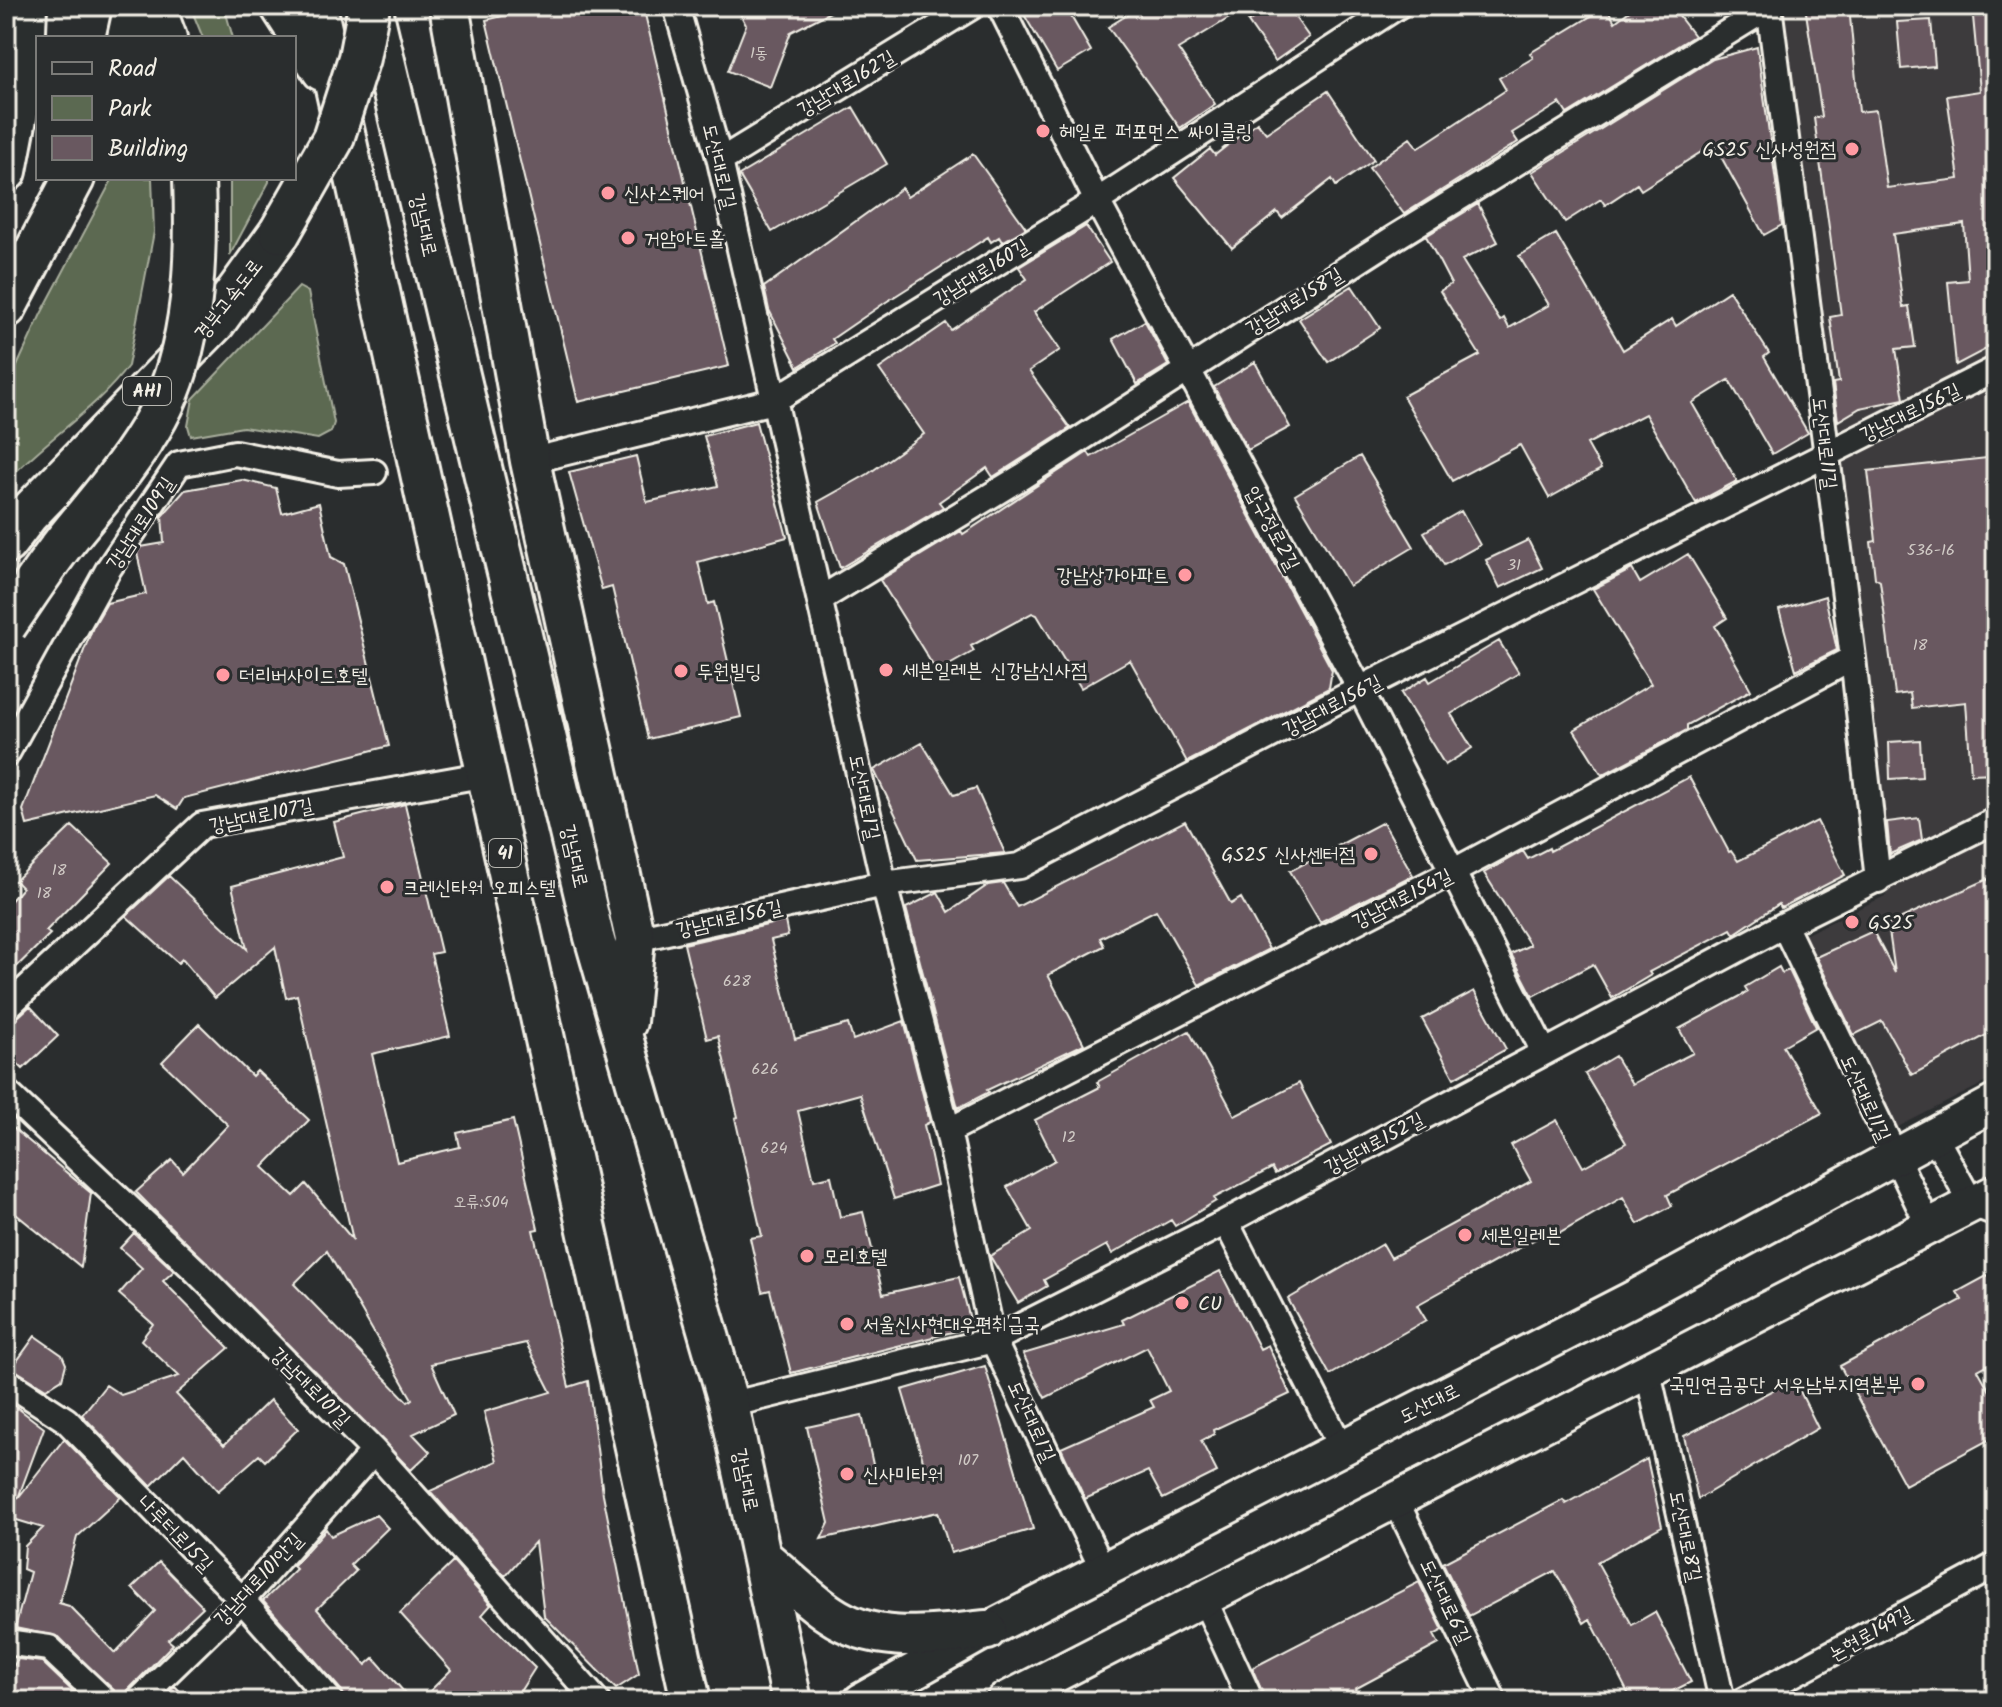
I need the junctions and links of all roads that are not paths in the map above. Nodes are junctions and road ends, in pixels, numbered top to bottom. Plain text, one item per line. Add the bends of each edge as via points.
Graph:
1 (26, 6) edge
2 (135, 6) edge
3 (154, 6) edge
4 (280, 6) edge
5 (317, 6) edge
6 (370, 6) edge
7 (449, 6) edge
8 (676, 6) edge
9 (973, 6) edge
10 (1000, 6) edge
11 (1398, 6) edge
12 (1769, 6) edge
13 (128, 36) edge
14 (165, 36) edge
15 (336, 95) junction
16 (720, 161) junction
17 (6, 171) edge
18 (73, 180) edge
19 (194, 180) edge
20 (1097, 201) junction
21 (6, 307) edge
22 (1186, 369) junction
23 (1996, 369) edge
24 (773, 401) junction
25 (1826, 454) junction
26 (530, 461) junction
27 (374, 472) dead end
28 (6, 543) edge
29 (822, 598) junction
30 (6, 625) edge
31 (1853, 658) junction
32 (1360, 689) junction
33 (6, 755) edge
34 (487, 774) junction
35 (1996, 820) edge
36 (1454, 871) junction
37 (1878, 880) junction
38 (884, 884) junction
39 (1784, 925) junction
40 (635, 939) junction
41 (6, 1008) edge
42 (625, 1045) junction
43 (1544, 1052) junction
44 (6, 1092) edge
45 (1996, 1102) edge
46 (948, 1131) junction
47 (1934, 1135) junction
48 (1894, 1157) junction
49 (1988, 1203) edge
50 (1226, 1222) junction
51 (1929, 1226) junction
52 (993, 1340) junction
53 (1648, 1372) junction
54 (6, 1381) edge
55 (729, 1405) junction
56 (1342, 1449) junction
57 (374, 1451) junction
58 (1396, 1501) junction
59 (763, 1558) junction
60 (1996, 1565) edge
61 (1103, 1570) junction
62 (1204, 1599) junction
63 (242, 1600) junction
64 (987, 1630) junction
65 (6, 1642) edge
66 (105, 1701) edge
67 (138, 1701) edge
68 (331, 1701) edge
69 (597, 1701) edge
70 (691, 1701) edge
71 (792, 1701) edge
72 (861, 1701) edge
73 (1004, 1701) edge
74 (1251, 1701) edge
75 (1494, 1701) edge
76 (1722, 1701) edge
77 (1743, 1701) edge

1 - 17 highway via 23,81
2 - 13 highway
3 - 14 highway
4 - 15 main road
5 - 15 main road, 41
6 - 28 highway, 경부고속도로 / AH1, bridge via 333,139 280,232 215,322
6 - 42 main road, 강남대로 via 594,937
7 - 26 main road
8 - 16 street, 도산대로1길
9 - 16 street, 강남대로162길
10 - 20 street, 압구정로2길
11 - 20 street, 강남대로160길
12 - 22 street, 강남대로158길
12 - 25 street, 도산대로11길
15 - 34 main road, 41
16 - 24 street, 도산대로1길
18 - 21 highway
19 - 30 highway, bridge via 196,225 185,340 158,415 118,479 68,537
20 - 22 street, 압구정로2길
20 - 24 street, 강남대로160길
22 - 29 street, 강남대로158길
22 - 32 street, 압구정로2길
23 - 25 street, 강남대로156길
24 - 26 street, 강남대로160길
24 - 29 street, 도산대로1길
25 - 31 street, 도산대로11길
25 - 32 street, 강남대로156길
26 - 40 main road
27 - 33 street, 강남대로109길 via 338,474 235,453 179,464 109,568
29 - 38 street, 도산대로1길
31 - 36 street, 강남대로154길
31 - 37 street, 도산대로11길
32 - 36 street, 압구정로2길
32 - 38 street, 강남대로156길 via 1020,866
34 - 41 street, 강남대로107길 via 202,825
34 - 70 main road, 41
35 - 37 street, 강남대로152길
36 - 43 street, 압구정로2길
36 - 46 street, 강남대로154길
37 - 39 street, 강남대로152길
38 - 40 street, 강남대로156길
38 - 46 street, 도산대로1길
39 - 43 street, 강남대로152길
39 - 48 street, 도산대로11길
40 - 42 main road
42 - 55 main road, 강남대로
43 - 50 street, 강남대로152길
44 - 57 street, 강남대로101길 via 197,1272
45 - 47 main road, 도산대로
46 - 52 street, 도산대로1길
47 - 48 main road, 도산대로
47 - 49 street
48 - 51 street, 도산대로11길
48 - 56 main road, 도산대로
49 - 51 main road
50 - 52 street, 강남대로152길
50 - 56 street
51 - 53 main road
52 - 55 street, 강남대로152길
52 - 61 street, 도산대로1길
53 - 58 main road
53 - 76 street, 도산대로8길
54 - 63 street, 나루터로15길 via 66,1420
55 - 59 main road, 강남대로
56 - 61 main road, 도산대로
57 - 63 street, 강남대로101안길
57 - 69 street, 강남대로101길
58 - 62 main road
58 - 75 street, 도산대로6길
59 - 64 main road via 831,1615 860,1629 910,1637
59 - 71 main road, 강남대로
60 - 77 street, 논현로149길
61 - 64 main road, 도산대로
62 - 73 main road
62 - 74 street
63 - 67 street, 강남대로101안길
63 - 68 street, 나루터로15길
64 - 72 main road, 도산대로
65 - 66 street via 49,1648

